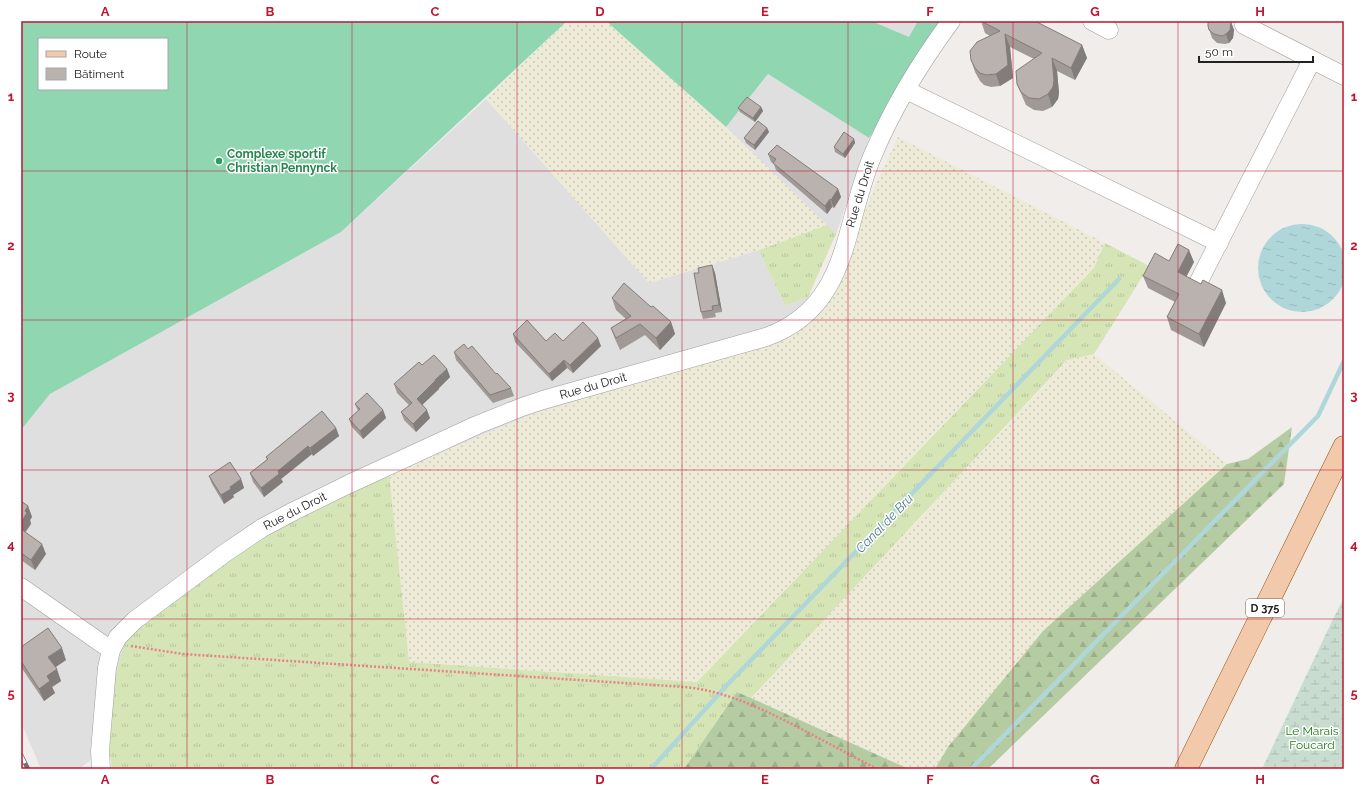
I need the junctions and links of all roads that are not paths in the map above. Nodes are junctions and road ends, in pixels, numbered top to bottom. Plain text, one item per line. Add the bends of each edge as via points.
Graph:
1 (952, 21) edge
2 (1092, 21) edge
3 (1244, 25) dead end
4 (1109, 30) dead end
5 (1312, 60) junction
6 (1344, 76) edge
7 (906, 90) junction
8 (1219, 243) junction
9 (1199, 281) edge
10 (1344, 446) edge
11 (21, 587) edge
12 (113, 646) junction
13 (101, 769) edge
14 (1186, 769) edge

1 - 7 street, Rue du Droit
2 - 4 street
3 - 5 street
5 - 6 street
5 - 8 street
7 - 8 street
7 - 12 street, Rue du Droit via 867,169 842,256 833,278 817,303 797,322 766,337 522,407 349,484 249,536 134,620 122,631
8 - 9 street
10 - 14 main road, D 375
11 - 12 street
12 - 13 street, Rue du Droit via 106,673

